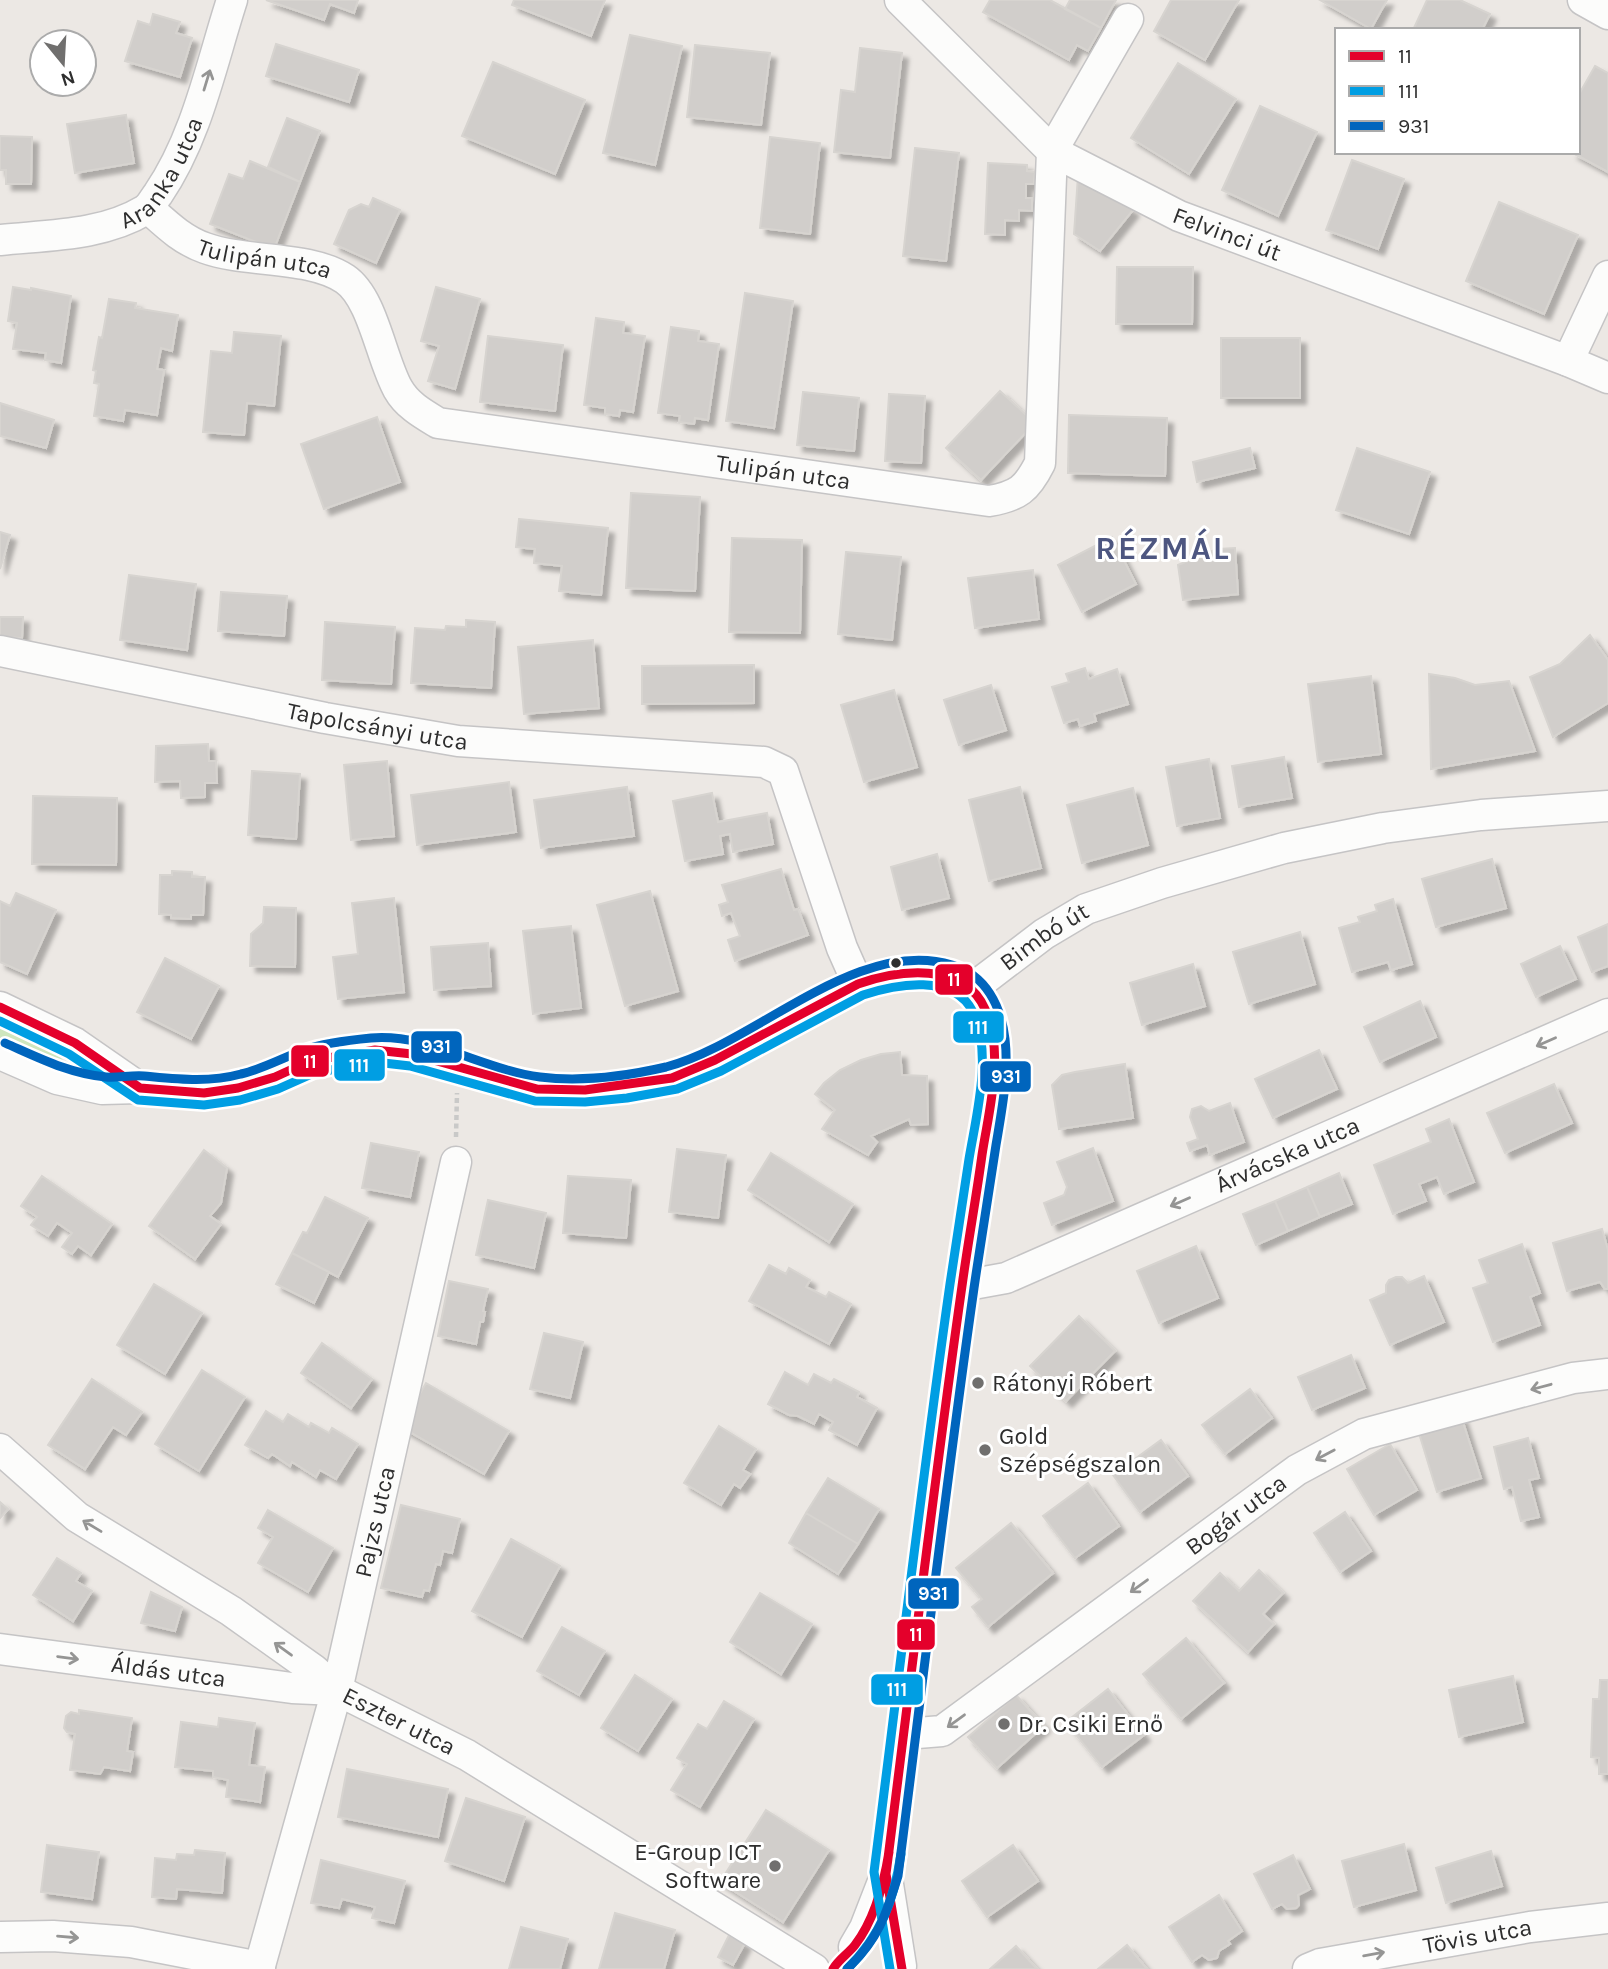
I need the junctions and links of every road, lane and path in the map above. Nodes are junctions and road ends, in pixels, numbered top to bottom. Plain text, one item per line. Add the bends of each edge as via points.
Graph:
1 (232, 0) edge
2 (900, 0) edge
3 (1583, 0) edge
4 (1608, 14) edge
5 (1128, 19) dead end
6 (1052, 151) junction
7 (148, 208) junction
8 (0, 240) edge
9 (1608, 276) edge
10 (1568, 360) junction
11 (1608, 377) edge
12 (0, 651) edge
13 (1608, 806) edge
14 (858, 984) junction
15 (974, 988) junction
16 (0, 1007) edge
17 (1608, 1014) edge
18 (0, 1054) edge
19 (457, 1068) junction
20 (139, 1088) junction
21 (456, 1162) joint
22 (962, 1286) junction
23 (1608, 1374) edge
24 (0, 1449) edge
25 (0, 1648) edge
26 (337, 1690) junction
27 (905, 1734) junction
28 (886, 1874) junction
29 (1608, 1918) edge
30 (0, 1937) edge
31 (854, 1947) junction
32 (260, 1968) edge
33 (902, 1968) edge
34 (814, 1969) edge
35 (833, 1969) edge
36 (1308, 1969) edge

7 -> 1 street, Aranka utca via 188,139
2 - 6 street, Felvinci út
3 - 4 street
5 - 6 street, Tulipán utca
6 - 7 street, Tulipán utca via 1040,463 1031,481 1012,497 989,501 438,423 417,411 398,390 360,294 346,280 327,270 207,249 186,240
6 - 10 street, Felvinci út via 1179,216
7 - 8 street, Aranka utca via 100,228
9 - 10 street
10 - 11 street, Felvinci út
12 - 14 street, Tapolcsányi utca via 458,741 764,762 783,771
13 - 15 street, Bimbó út via 1383,828 1284,848 1086,908
14 - 15 street via 916,972 956,977
14 - 19 street via 760,1038 673,1078 598,1089 537,1089
15 - 22 street via 990,1023 994,1080
16 - 20 street via 75,1043
17 -> 22 street, Árvácska utca via 1006,1278
18 - 20 street via 57,1079 102,1089
19 - 20 street via 412,1054 375,1050 310,1061 238,1088 204,1093
19 - 21 path
21 - 26 street, Pajzs utca
22 - 27 street
23 -> 27 street, Bogár utca via 1573,1378 1364,1434 1297,1470 942,1731
26 -> 24 street, Eszter utca via 231,1611 77,1517
25 -> 26 street, Áldás utca via 292,1688
26 - 32 street, Pajzs utca
26 - 34 street, Eszter utca via 467,1755
27 - 28 street
28 - 31 street
28 - 33 street
36 -> 29 street, Tövis utca via 1530,1927
30 -> 32 street via 131,1942
31 - 33 street via 882,1947
31 - 35 street

